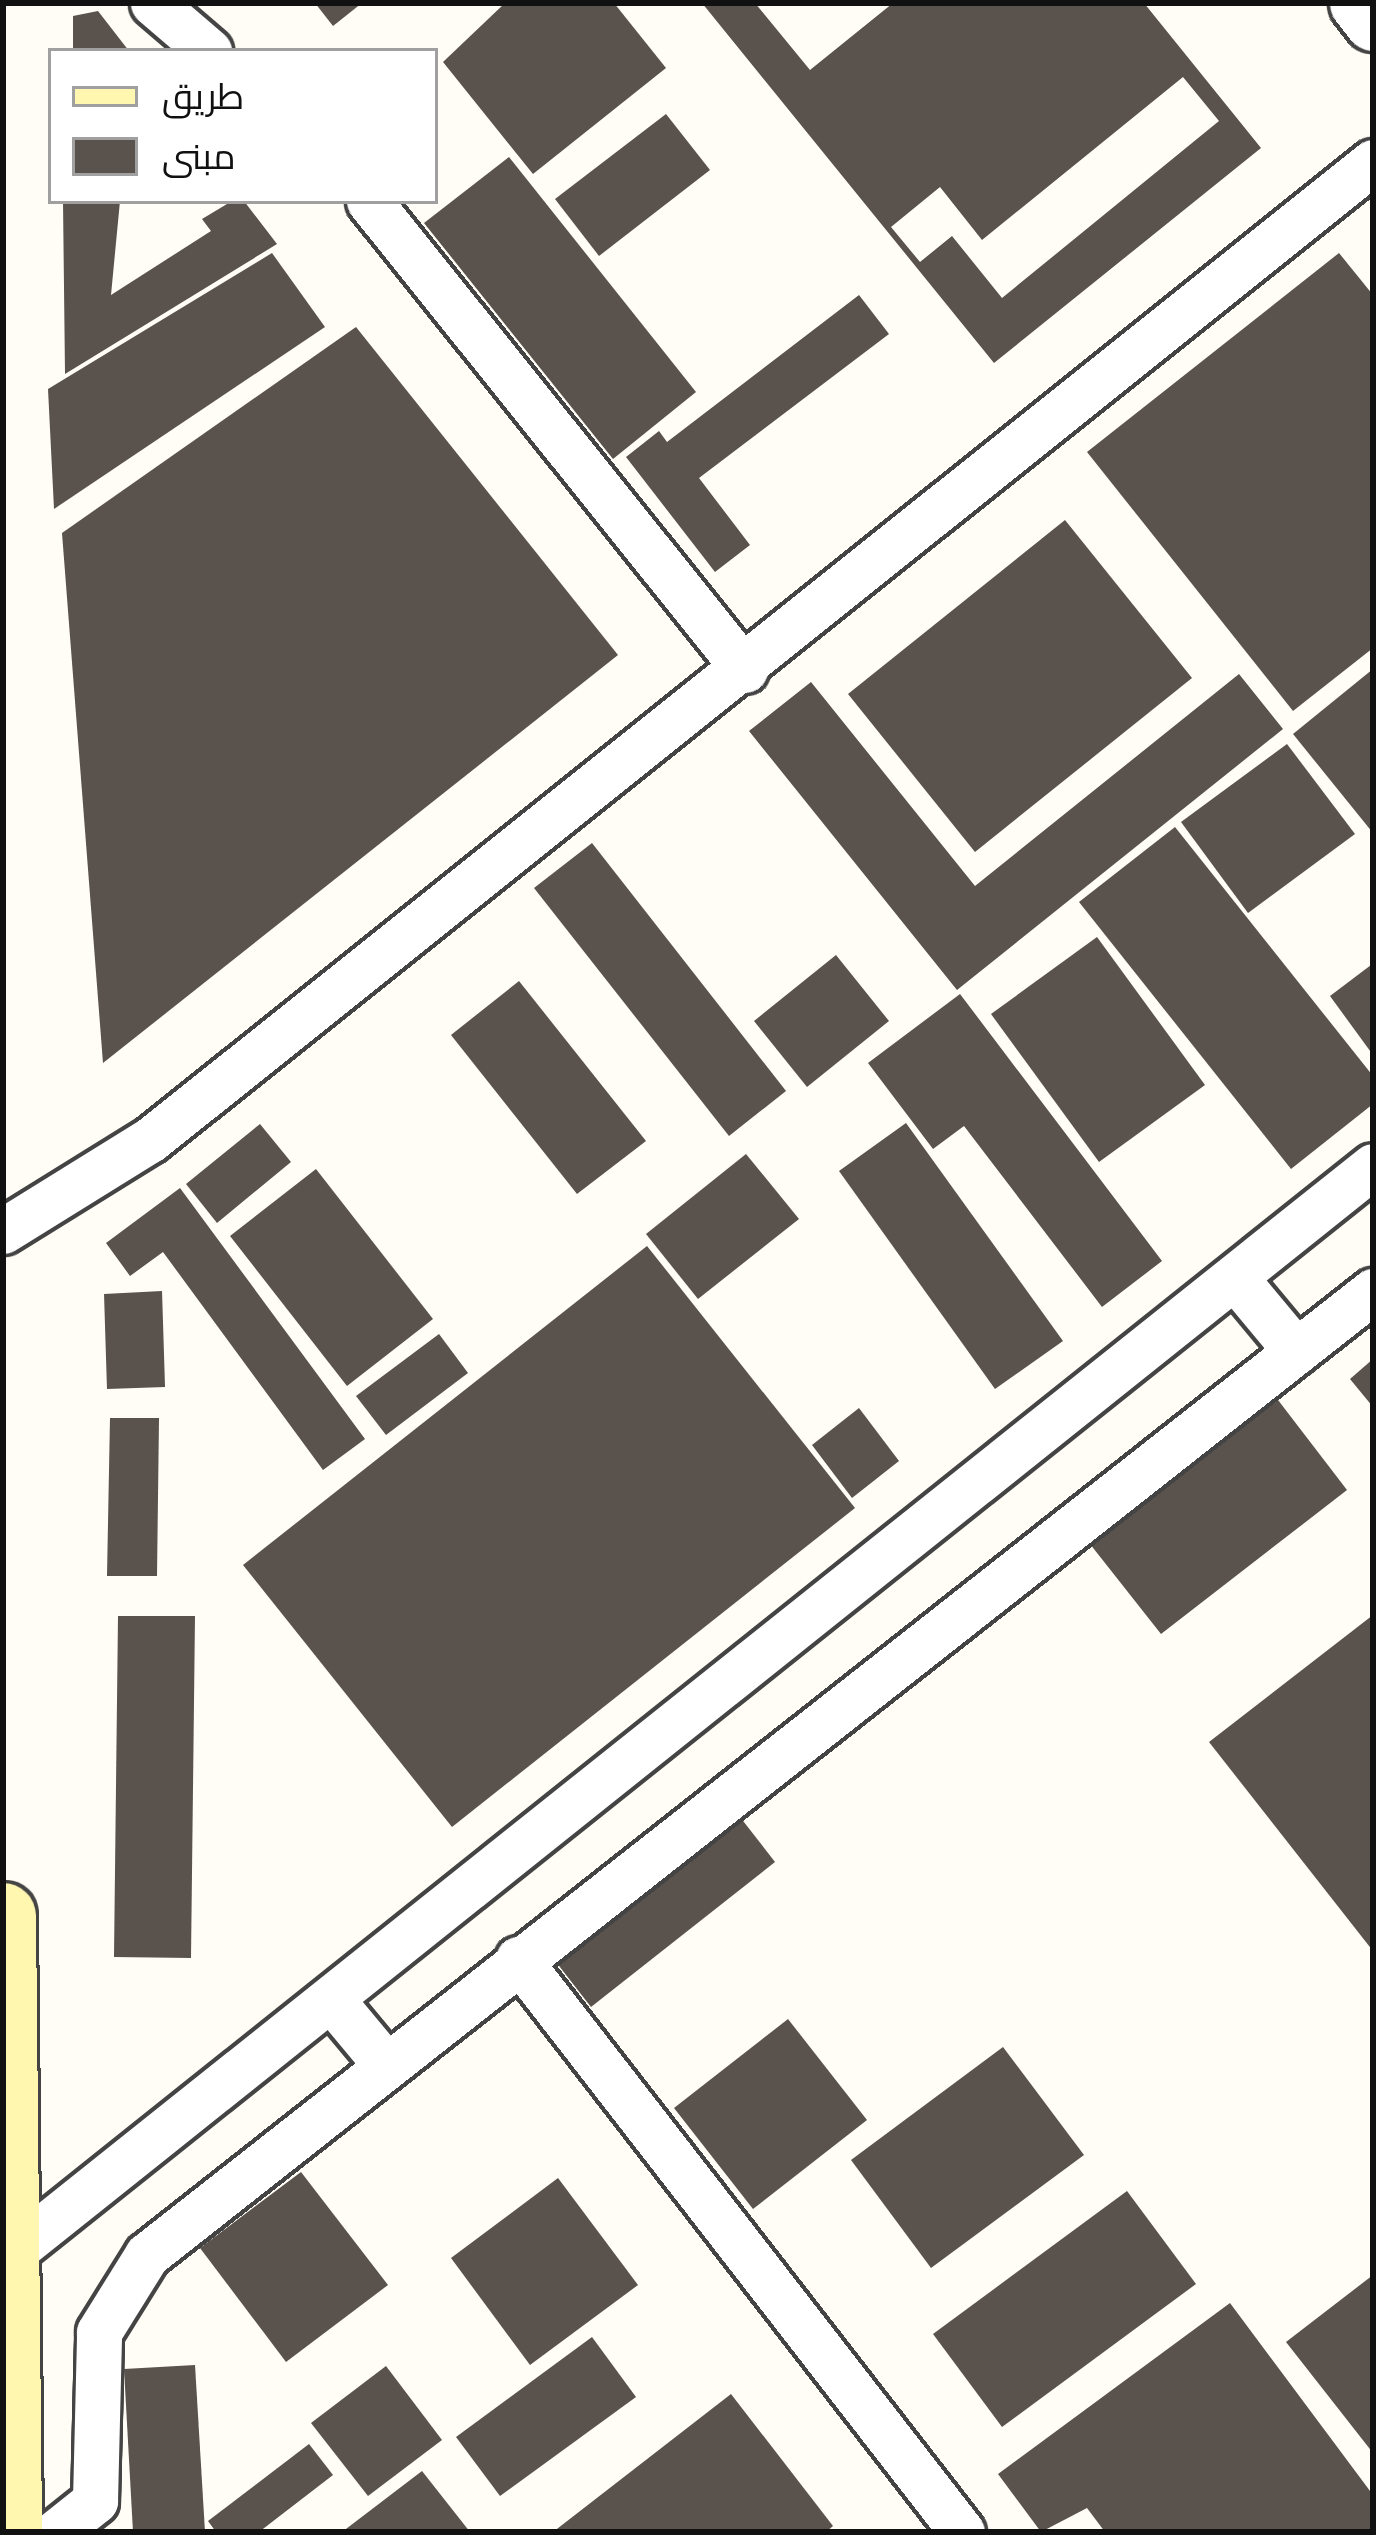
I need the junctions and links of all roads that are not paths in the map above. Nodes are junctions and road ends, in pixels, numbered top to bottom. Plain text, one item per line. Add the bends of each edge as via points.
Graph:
1 (153, 3) edge
2 (1358, 3) edge
3 (1373, 22) edge
4 (206, 48) edge
5 (1373, 162) edge
6 (371, 204) edge
7 (745, 670) junction
8 (1368, 1182) edge
9 (3, 1231) edge
10 (1236, 1279) junction
11 (1373, 1292) edge
12 (1296, 1352) junction
13 (3, 1916) edge
14 (518, 1959) junction
15 (331, 1999) junction
16 (386, 2065) junction
17 (5, 2258) edge
18 (954, 2529) edge
19 (9, 2532) edge
20 (56, 2532) edge

1 - 4 street
2 - 3 street
5 - 7 street
6 - 7 street
7 - 9 street via 150,1140
8 - 10 street
10 - 12 street
10 - 15 street
11 - 12 street
12 - 14 street
13 - 17 main road
14 - 16 street
14 - 18 street
15 - 16 street
15 - 17 street
16 - 20 street via 115,2291 92,2381 95,2500
17 - 19 main road

